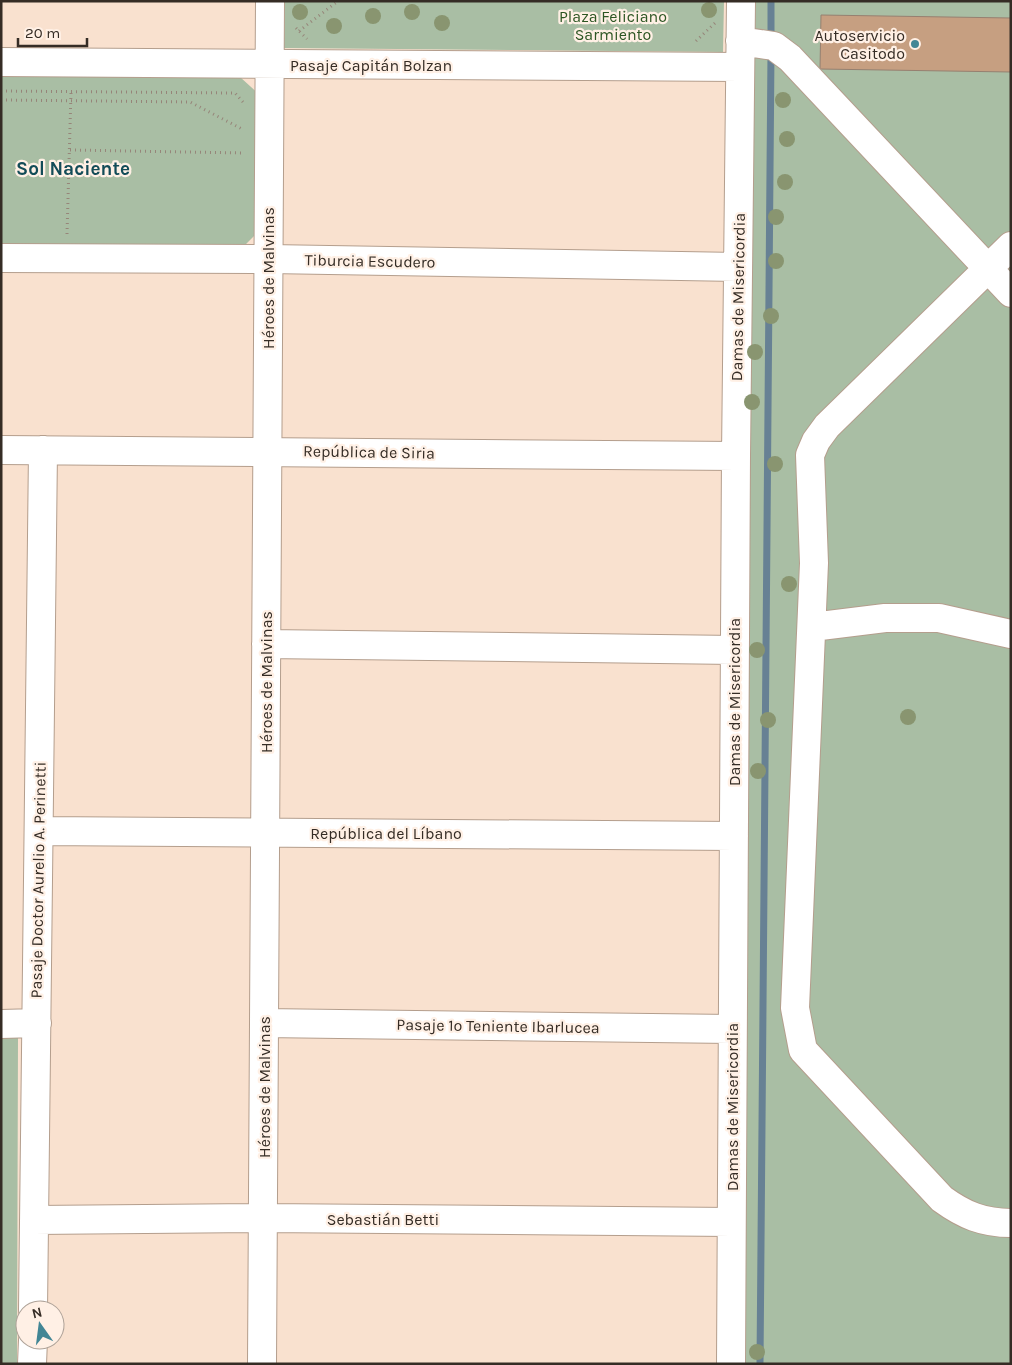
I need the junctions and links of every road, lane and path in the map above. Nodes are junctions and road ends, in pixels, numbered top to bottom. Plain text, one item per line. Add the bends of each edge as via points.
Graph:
1 (270, 1) edge
2 (338, 1) edge
3 (741, 1) edge
4 (715, 16) dead end
5 (299, 31) dead end
6 (697, 41) dead end
7 (740, 54) junction
8 (1, 62) edge
9 (269, 64) junction
10 (1, 91) edge
11 (71, 92) junction
12 (1, 100) edge
13 (72, 101) junction
14 (247, 106) dead end
15 (247, 123) dead end
16 (246, 146) dead end
17 (70, 150) junction
18 (58, 234) dead end
19 (1011, 246) edge
20 (1, 258) edge
21 (268, 259) junction
22 (738, 267) junction
23 (988, 269) junction
24 (1011, 293) edge
25 (1, 450) edge
26 (43, 450) junction
27 (268, 451) junction
28 (736, 456) junction
29 (812, 627) junction
30 (1011, 634) edge
31 (266, 644) junction
32 (735, 650) junction
33 (39, 832) junction
34 (265, 832) junction
35 (734, 836) junction
36 (36, 1023) junction
37 (264, 1023) junction
38 (1, 1024) edge
39 (732, 1029) junction
40 (263, 1218) junction
41 (34, 1220) junction
42 (732, 1222) junction
43 (1011, 1224) edge
44 (33, 1300) edge
45 (33, 1350) edge
46 (32, 1364) edge
47 (262, 1364) edge
48 (731, 1364) edge

1 - 9 street, Héroes de Malvinas
2 - 5 path
3 - 7 street, Damas de Misericordia
4 - 6 path via 715,23
7 - 9 street, Pasaje Capitán Bolzan
7 - 22 street, Damas de Misericordia
7 - 23 street via 774,46 790,58
8 - 9 street, Pasaje Capitán Bolzan
9 - 21 street, Héroes de Malvinas
10 - 11 path
11 - 13 path
11 - 14 path via 235,93
12 - 13 path
13 - 15 path via 190,102 247,132
13 - 17 path
16 - 17 path via 246,154
17 - 18 path via 67,234
19 - 23 street
20 - 21 street, Tiburcia Escudero
21 - 22 street, Tiburcia Escudero
21 - 27 street, Héroes de Malvinas
22 - 28 street, Damas de Misericordia
23 - 24 street
23 - 29 street via 827,426 816,441 810,455 814,563
25 - 26 street, República de Siria
26 - 27 street, República de Siria
26 - 33 street, Pasaje Doctor Aurelio A. Perinetti
27 - 28 street, República de Siria
27 - 31 street, Héroes de Malvinas
28 - 32 street, Damas de Misericordia
29 - 30 street via 885,618 939,618
29 - 43 street via 795,1008 804,1050 942,1199 960,1212
31 - 32 street
31 - 34 street, Héroes de Malvinas
32 - 35 street, Damas de Misericordia
33 - 34 street, República del Líbano
33 - 36 street, Pasaje Doctor Aurelio A. Perinetti
34 - 35 street, República del Líbano
34 - 37 street, Héroes de Malvinas
35 - 39 street, Damas de Misericordia
36 - 38 street
36 - 41 street, Pasaje Doctor Aurelio A. Perinetti
37 - 39 street, Pasaje 1º Teniente Ibarlucea
37 - 40 street, Héroes de Malvinas
39 - 42 street, Damas de Misericordia
40 - 41 street, Sebastián Betti
40 - 42 street, Sebastián Betti
40 - 47 street, Héroes de Malvinas
41 - 44 street, Pasaje Doctor Aurelio A. Perinetti
42 - 48 street, Damas de Misericordia
45 - 46 street

